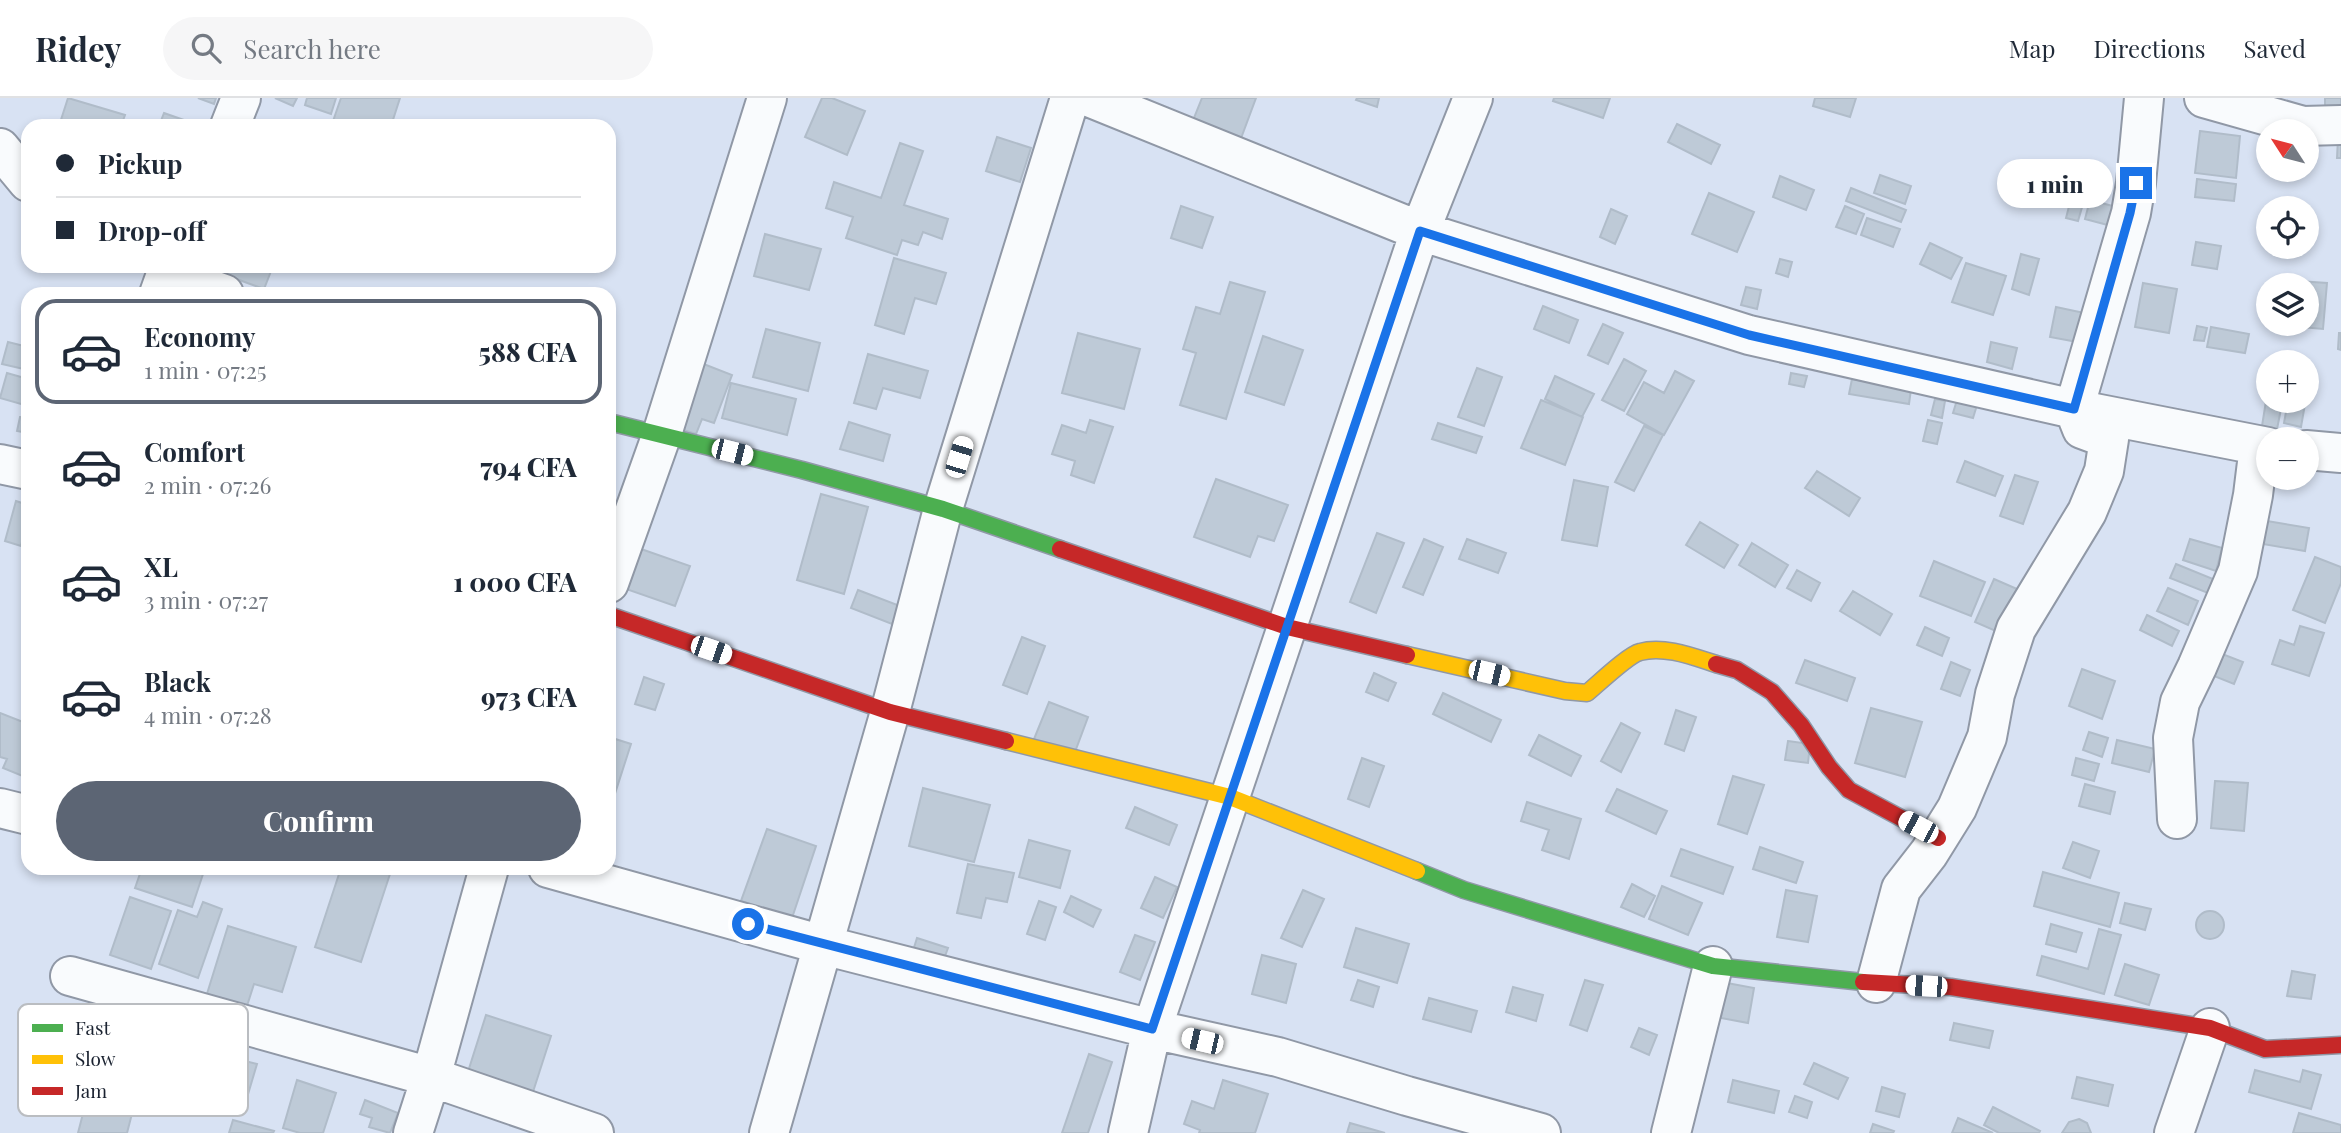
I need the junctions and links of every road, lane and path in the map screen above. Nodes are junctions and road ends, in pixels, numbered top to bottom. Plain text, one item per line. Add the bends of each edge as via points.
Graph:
1 (241, 98) edge
2 (767, 98) edge
3 (1070, 98) edge
4 (1474, 98) edge
5 (2144, 98) edge
6 (2204, 98) edge
7 (1107, 101) edge
8 (233, 119) edge
9 (2341, 125) edge
10 (0, 148) edge
11 (21, 174) edge
12 (1420, 231) junction
13 (187, 273) edge
14 (205, 287) edge
15 (2074, 409) junction
16 (616, 424) edge
17 (662, 434) junction
18 (2256, 446) edge
19 (2319, 451) edge
20 (2341, 453) edge
21 (0, 464) edge
22 (21, 468) edge
23 (2256, 481) edge
24 (943, 509) junction
25 (616, 563) edge
26 (616, 617) edge
27 (1287, 627) junction
28 (890, 712) junction
29 (1230, 797) junction
30 (0, 808) edge
31 (21, 813) edge
32 (2178, 819) dead end
33 (1938, 838) junction
34 (487, 875) edge
35 (573, 875) edge
36 (823, 945) junction
37 (1713, 966) junction
38 (70, 976) dead end
39 (1876, 983) junction
40 (170, 1004) edge
41 (248, 1026) edge
42 (2210, 1028) junction
43 (1152, 1029) junction
44 (2341, 1045) edge
45 (431, 1077) junction
46 (413, 1133) edge
47 (594, 1133) edge
48 (769, 1133) edge
49 (1128, 1133) edge
50 (1541, 1133) edge
51 (1671, 1133) edge
52 (2174, 1133) edge

1 - 8 street
2 - 17 street
3 - 24 street
4 - 12 street
5 - 15 street via 2130,213
6 - 9 street via 2303,126
7 - 12 street
10 - 11 street
12 - 15 street via 1749,335
12 - 27 street
13 - 14 street
15 - 18 street
15 - 33 street via 2082,429 2109,439 2104,471 2071,542 2016,629 1987,737 1957,808
16 - 17 street
17 - 24 street
17 - 25 street
19 - 20 street
21 - 22 street
23 - 32 street via 2238,571 2180,702 2173,738
24 - 27 street
24 - 28 street
26 - 28 street
27 - 29 street
27 - 33 street via 1576,692 1587,693 1637,652 1685,654 1737,670 1772,692 1849,790
28 - 29 street
28 - 36 street
29 - 37 street via 1464,890
29 - 43 street
30 - 31 street
33 - 39 street via 1901,889
34 - 45 street
35 - 36 street
36 - 43 street
36 - 48 street
37 - 39 street
37 - 51 street
38 - 40 street
39 - 42 street via 1951,987
41 - 45 street
42 - 44 street via 2266,1049
42 - 52 street
43 - 49 street
43 - 50 street via 1278,1057
45 - 46 street
45 - 47 street

